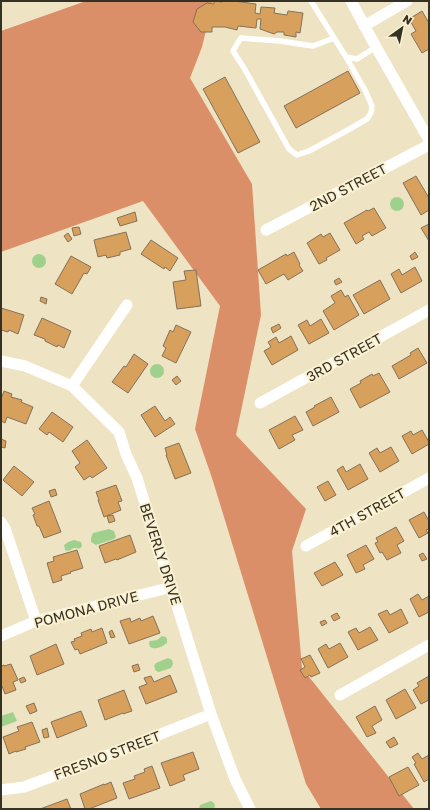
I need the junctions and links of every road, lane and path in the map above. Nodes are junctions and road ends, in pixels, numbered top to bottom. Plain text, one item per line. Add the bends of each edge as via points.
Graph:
1 (311, 1) edge
2 (351, 1) edge
3 (407, 1) edge
4 (364, 26) junction
5 (334, 38) junction
6 (376, 47) junction
7 (346, 57) junction
8 (429, 140) edge
9 (429, 144) edge
10 (266, 230) dead end
11 (127, 305) dead end
12 (429, 310) edge
13 (1, 361) edge
14 (72, 386) junction
15 (260, 403) dead end
16 (429, 478) edge
17 (1, 522) edge
18 (306, 546) dead end
19 (172, 587) junction
20 (36, 621) junction
21 (1, 636) edge
22 (429, 645) edge
23 (340, 695) dead end
24 (211, 714) junction
25 (1, 790) edge
26 (250, 809) edge

1 - 5 lane
2 - 4 street
3 - 4 street
4 - 6 street
5 - 7 lane
5 - 7 lane via 313,46 241,38 233,51 289,148 297,155 346,131 371,113 372,106 365,90
6 - 7 lane via 357,59
6 - 8 street
9 - 10 street, 2ND STREET
11 - 14 street
12 - 15 street, 3RD STREET
13 - 14 street, BEVERLY DRIVE via 25,366
14 - 19 street, BEVERLY DRIVE via 119,432 137,478
16 - 18 street, 4TH STREET
17 - 20 street
19 - 20 street, POMONA DRIVE
19 - 24 street, BEVERLY DRIVE
20 - 21 street, POMONA DRIVE
22 - 23 street
24 - 25 street, FRESNO STREET via 88,763 24,786
24 - 26 street, BEVERLY DRIVE

